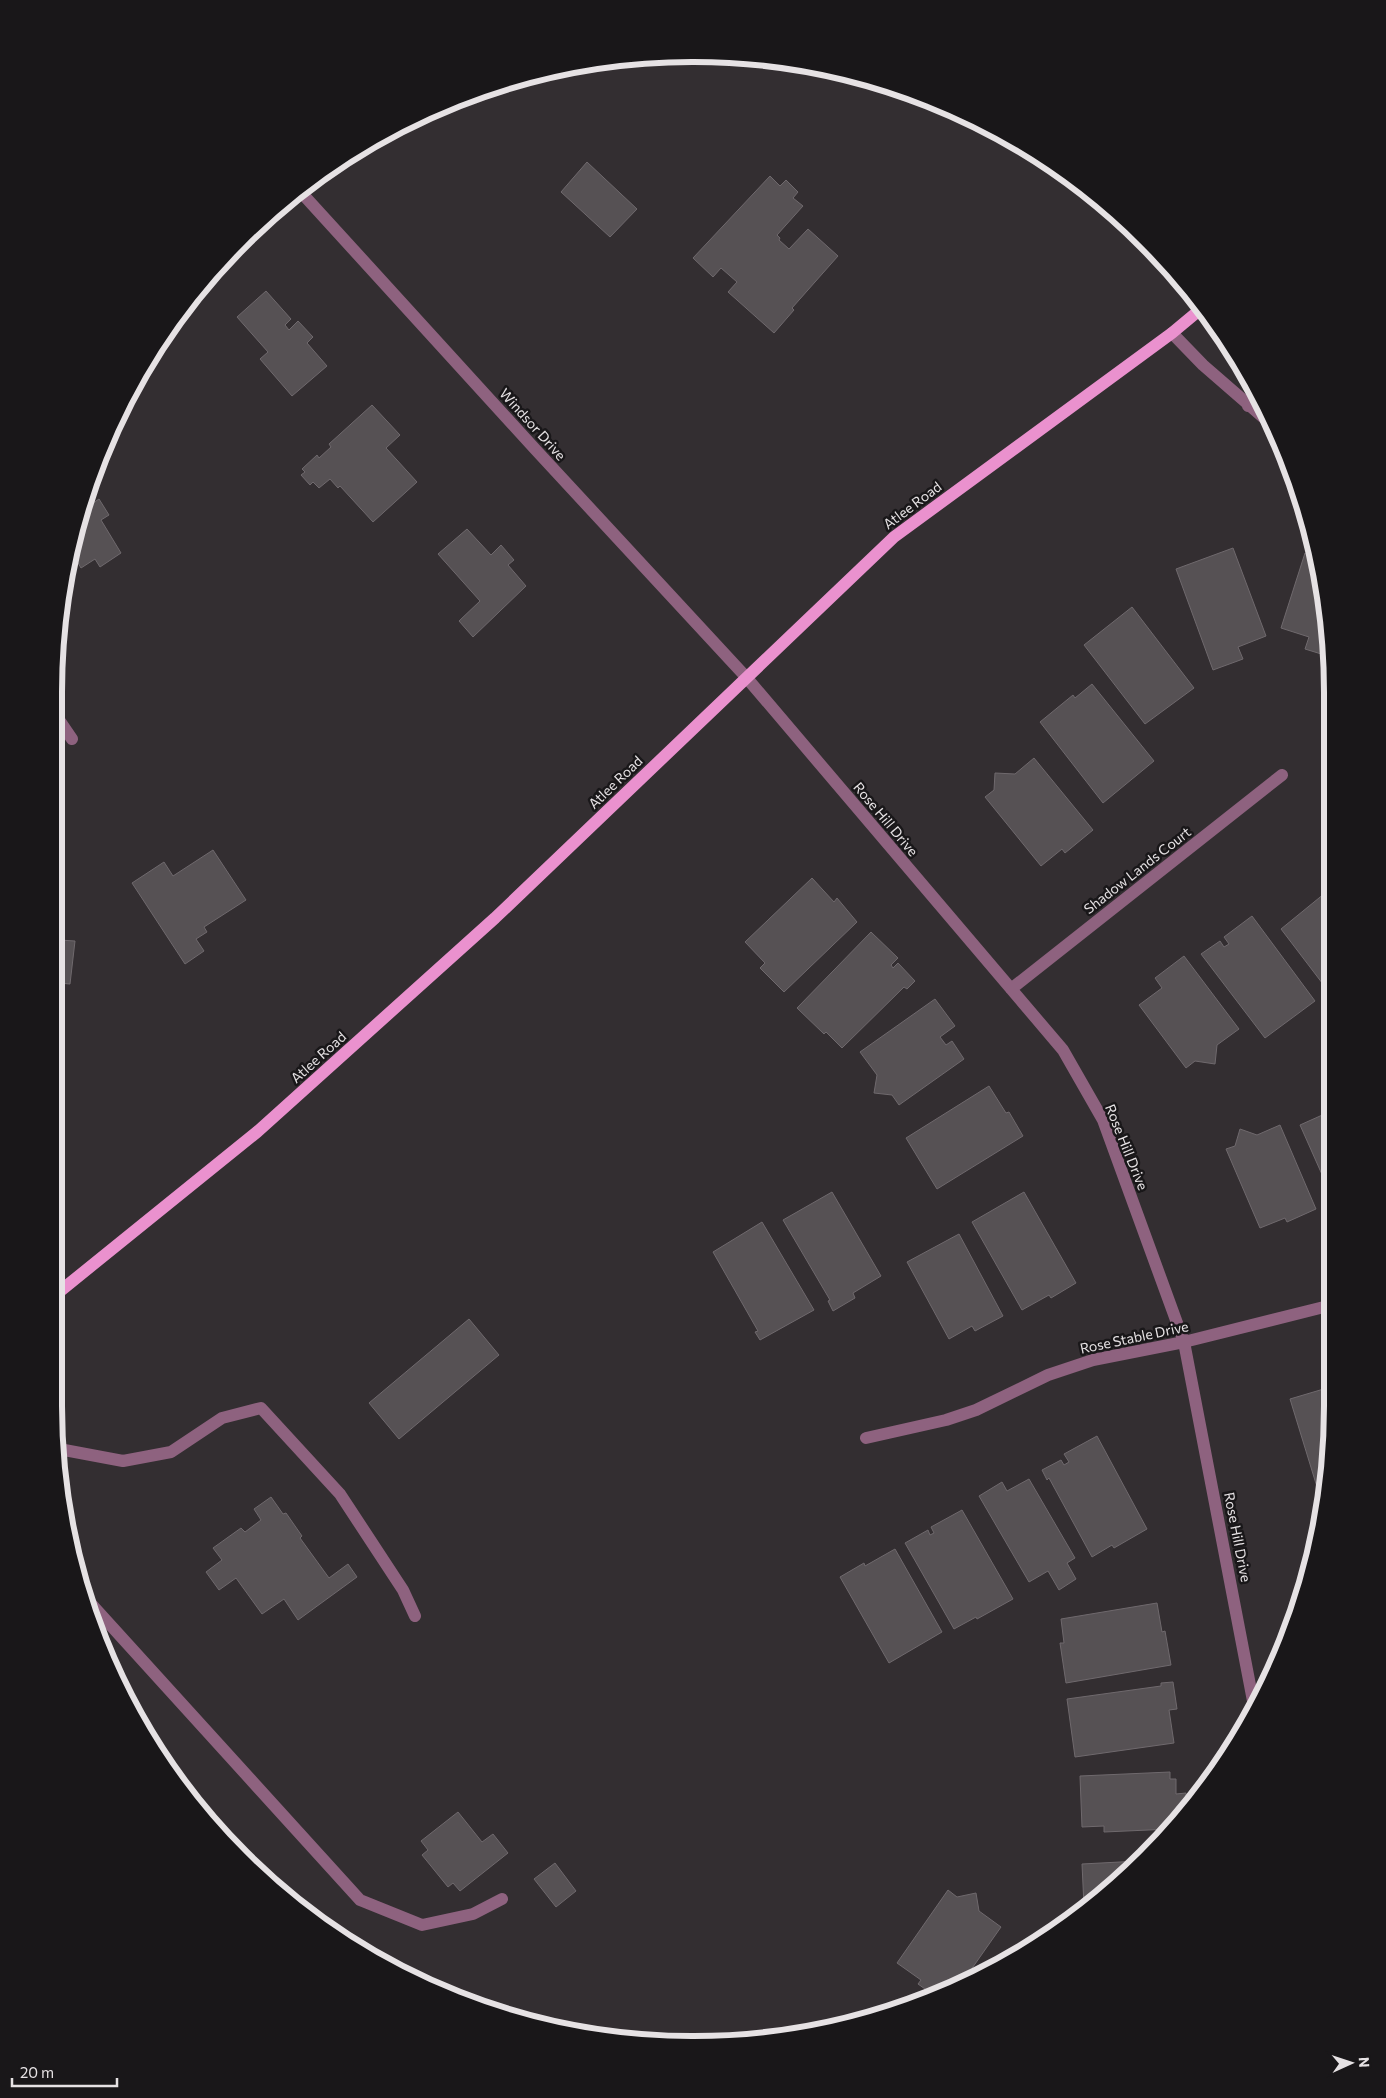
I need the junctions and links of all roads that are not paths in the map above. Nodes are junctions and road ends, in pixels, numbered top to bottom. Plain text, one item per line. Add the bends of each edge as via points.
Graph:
1 (305, 196) edge
2 (1196, 313) edge
3 (1172, 333) junction
4 (1251, 401) edge
5 (1248, 406) junction
6 (1258, 414) edge
7 (746, 677) junction
8 (62, 724) edge
9 (72, 739) dead end
10 (1282, 776) dead end
11 (1011, 989) junction
12 (62, 1290) edge
13 (1324, 1307) edge
14 (1184, 1342) junction
15 (866, 1438) dead end
16 (64, 1450) edge
17 (97, 1610) edge
18 (415, 1616) dead end
19 (1252, 1695) edge
20 (502, 1899) dead end

1 - 7 street, Windsor Drive
2 - 3 main road, Atlee Road
3 - 5 street
3 - 7 main road, Atlee Road via 894,537
4 - 5 street
5 - 6 street
7 - 11 street, Rose Hill Drive
7 - 12 main road, Atlee Road via 495,918 257,1132
8 - 9 street
10 - 11 street, Shadow Lands Court
11 - 14 street, Rose Hill Drive via 1062,1050 1103,1120
13 - 14 street, Rose Stable Drive
14 - 15 street, Rose Stable Drive via 1093,1360 1048,1375 976,1410
14 - 19 street, Rose Hill Drive
16 - 18 street via 123,1462 171,1452 222,1418 261,1408 340,1494 403,1590
17 - 20 street via 360,1900 422,1925 473,1914

